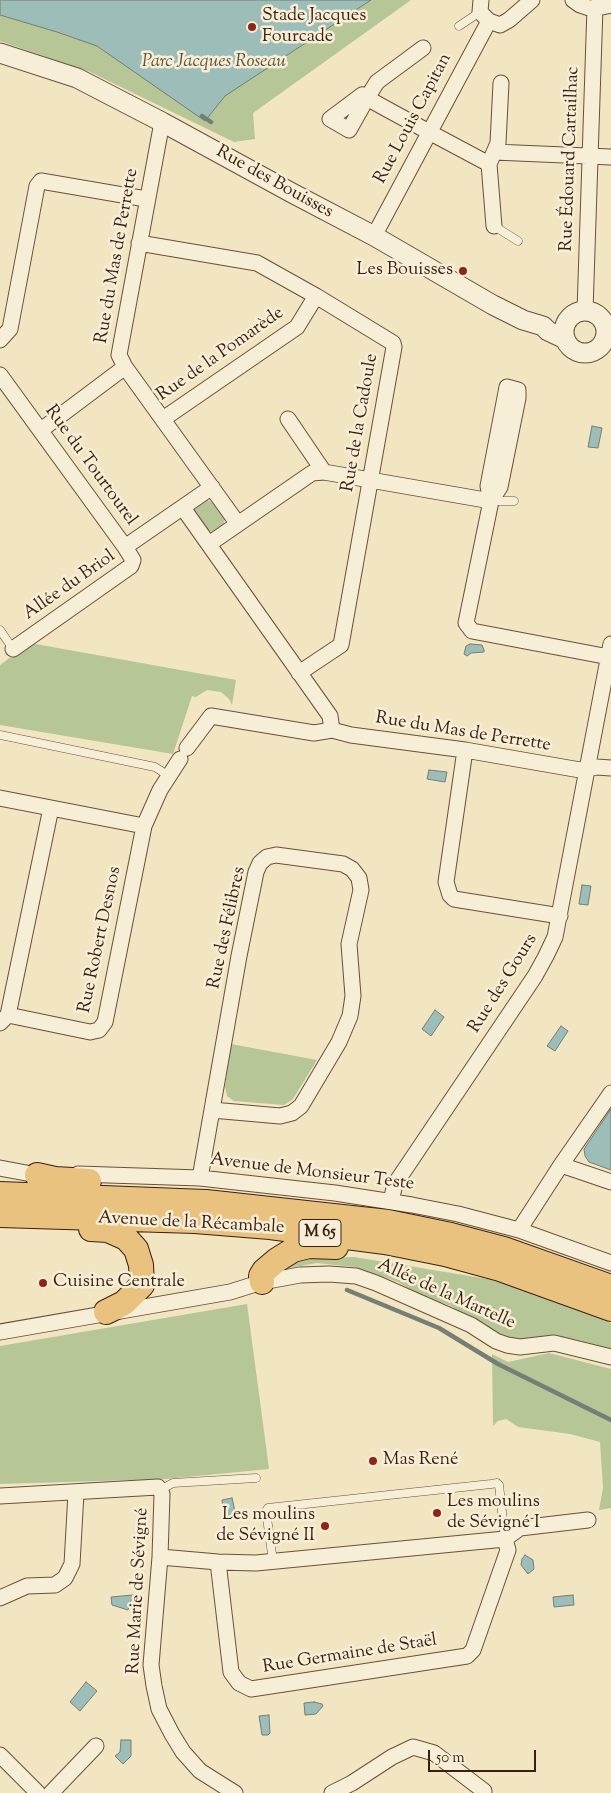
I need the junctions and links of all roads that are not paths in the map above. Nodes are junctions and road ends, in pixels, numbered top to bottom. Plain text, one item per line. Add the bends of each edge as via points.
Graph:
1 (532, 0) edge
2 (572, 0) edge
3 (611, 5) edge
4 (594, 8) junction
5 (483, 11) edge
6 (459, 26) dead end
7 (423, 48) dead end
8 (0, 53) edge
9 (501, 83) dead end
10 (162, 122) junction
11 (429, 132) junction
12 (590, 157) junction
13 (491, 158) junction
14 (611, 158) edge
15 (146, 199) junction
16 (494, 226) joint
17 (374, 236) junction
18 (518, 241) dead end
19 (139, 243) junction
20 (316, 296) junction
21 (578, 314) junction
22 (542, 326) junction
23 (608, 332) edge
24 (565, 339) junction
25 (0, 340) edge
26 (593, 351) junction
27 (611, 358) edge
28 (125, 367) junction
29 (0, 375) edge
30 (163, 419) junction
31 (288, 419) dead end
32 (41, 430) junction
33 (324, 472) junction
34 (370, 480) junction
35 (212, 488) junction
36 (491, 501) junction
37 (514, 502) dead end
38 (183, 508) junction
39 (238, 524) junction
40 (209, 544) junction
41 (125, 547) junction
42 (0, 630) edge
43 (13, 649) joint
44 (610, 650) edge
45 (299, 673) junction
46 (332, 730) junction
47 (0, 735) edge
48 (465, 750) junction
49 (588, 768) junction
50 (611, 768) edge
51 (169, 776) junction
52 (0, 798) edge
53 (51, 808) junction
54 (144, 826) junction
55 (560, 916) junction
56 (4, 1019) edge
57 (611, 1093) edge
58 (212, 1110) junction
59 (561, 1165) junction
60 (0, 1168) edge
61 (37, 1175) junction
62 (200, 1178) junction
63 (611, 1182) edge
64 (0, 1194) edge
65 (206, 1202) junction
66 (391, 1202) junction
67 (9, 1216) edge
68 (519, 1230) junction
69 (445, 1254) junction
70 (611, 1263) edge
71 (262, 1282) junction
72 (611, 1287) edge
73 (611, 1309) edge
74 (106, 1312) junction
75 (0, 1332) edge
76 (611, 1357) edge
77 (256, 1478) dead end
78 (160, 1490) junction
79 (76, 1493) junction
80 (0, 1496) edge
81 (588, 1520) dead end
82 (505, 1539) junction
83 (160, 1557) junction
84 (273, 1561) junction
85 (218, 1562) junction
86 (0, 1598) edge
87 (96, 1746) dead end
88 (0, 1755) edge
89 (484, 1791) dead end
90 (38, 1793) edge
91 (51, 1793) edge
92 (235, 1793) edge
93 (332, 1793) edge

1 - 5 street via 500,25
2 - 4 street
3 - 4 street
4 - 12 street, Rue Édouard Cartailhac
5 - 6 lane
5 - 11 street, Rue Louis Capitan
7 - 11 street via 377,82 367,98
8 - 10 street, Rue des Bouisses via 77,78
9 - 13 street via 498,143
10 - 15 street, Rue du Mas de Perrette
10 - 17 street, Rue des Bouisses
11 - 13 street
11 - 17 street, Rue Louis Capitan
12 - 13 street
12 - 14 street
12 - 21 street, Rue Édouard Cartailhac
13 - 16 street
15 - 19 street, Rue du Mas de Perrette
15 - 25 street via 40,182 10,329
16 - 18 lane
17 - 22 street, Rue des Bouisses via 493,305
19 - 20 street, Rue de la Cadoule via 257,263
19 - 28 street, Rue du Mas de Perrette via 119,355
20 - 30 street, Rue de la Pomarède via 296,327
20 - 34 street, Rue de la Cadoule via 394,347
21 - 22 street
21 - 23 street via 597,315
21 - 24 street via 565,328
22 - 24 street, Rue des Bouisses
23 - 26 street via 601,345
24 - 26 street via 576,351
26 - 27 street
28 - 30 street, Rue du Mas de Perrette
28 - 32 street
29 - 32 street, Rue du Tourtourel
30 - 35 street, Rue du Mas de Perrette
31 - 33 street
32 - 41 street, Rue du Tourtourel
33 - 34 street
33 - 39 street via 312,473
34 - 36 street
34 - 45 street, Rue de la Cadoule via 342,645
35 - 38 street
35 - 39 street, Rue du Mas de Perrette
36 - 36 street via 500,487 518,398 518,390 507,387 488,486
36 - 37 lane
36 - 44 street via 466,623 469,628 472,631
38 - 40 street
38 - 41 street, Rue du Tourtourel
39 - 40 street
40 - 45 street
41 - 43 street, Allée du Briol via 133,560 131,566
42 - 43 lane
44 - 49 street, Rue des Gours
45 - 46 street via 330,716
46 - 48 street, Rue du Mas de Perrette
46 - 51 street, Rue du Mas de Perrette via 314,733 211,716
47 - 51 lane via 155,767
48 - 49 street, Rue du Mas de Perrette via 580,770
48 - 55 street via 446,882 450,895 454,899
49 - 50 street, Rue du Mas de Perrette
49 - 55 street, Rue des Gours
51 - 54 street
52 - 53 street
53 - 54 street
53 - 56 street
54 - 56 street, Rue Robert Desnos via 104,1022 99,1030 90,1032
55 - 66 street, Rue des Gours via 555,937 535,976 395,1184
57 - 59 street
58 - 58 street, Rue des Félibres via 280,1116 292,1113 301,1106 339,1042 350,1016 353,996 350,944 361,890 352,869 343,864 276,855 260,863 238,956
58 - 62 street, Rue des Félibres
59 - 63 street
59 - 68 street
60 - 61 street, Avenue de Monsieur Teste
61 - 62 street, Avenue de Monsieur Teste
61 - 65 main road via 55,1180 153,1184 191,1191
62 - 66 street, Avenue de Monsieur Teste
64 - 65 main road, Avenue de la Récambale / M 65
65 - 72 main road, Avenue de la Récambale / M 65 via 388,1222 451,1235 513,1252
66 - 68 street, Avenue de Monsieur Teste via 458,1214
67 - 69 main road, Avenue de la Récambale / M 65 via 195,1221 270,1227 385,1242
67 - 74 main road via 50,1225 108,1230 126,1238 139,1256 142,1285 124,1303
68 - 70 street, Avenue de Monsieur Teste
69 - 71 main road via 309,1246 293,1250 277,1260 264,1271
69 - 73 main road, Avenue de la Récambale / M 65 via 500,1269
71 - 74 street, Allée de la Martelle via 230,1292
71 - 76 street, Allée de la Martelle via 300,1275 356,1276 434,1307 507,1345 520,1347 554,1343
74 - 75 street, Allée de la Martelle
77 - 78 lane via 173,1483
78 - 79 street, Rue Marie de Sévigné
78 - 83 street, Rue Marie de Sévigné
79 - 80 street, Rue Marie de Sévigné
79 - 86 street via 72,1564 65,1578 55,1585 27,1586
81 - 82 street via 520,1528
82 - 84 street
82 - 84 lane via 497,1483 268,1508
82 - 85 street, Rue Germaine de Staël via 508,1550 473,1650 467,1656 251,1689 231,1672
83 - 85 street
83 - 92 street, Rue Marie de Sévigné via 151,1665 159,1709 189,1759 200,1771
84 - 85 street
87 - 91 street
88 - 90 street
89 - 93 street via 434,1753 413,1748

